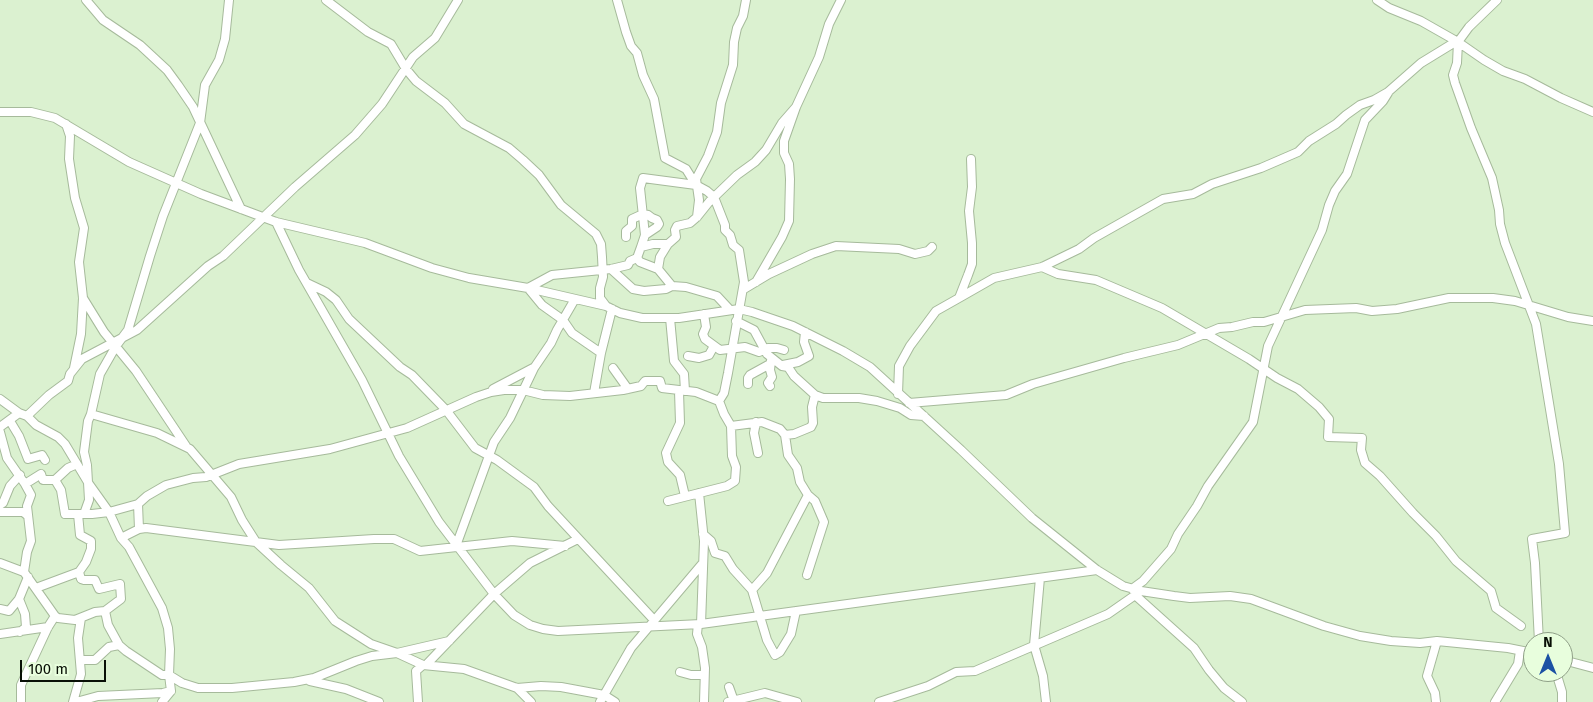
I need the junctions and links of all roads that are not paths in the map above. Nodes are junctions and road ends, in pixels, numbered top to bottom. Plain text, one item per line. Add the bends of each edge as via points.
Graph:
1 (86, 0) edge
2 (229, 0) edge
3 (326, 0) edge
4 (458, 0) edge
5 (617, 0) edge
6 (746, 0) edge
7 (841, 0) edge
8 (1377, 0) edge
9 (1497, 0) edge
10 (1458, 42) junction
11 (406, 68) junction
12 (1388, 92) junction
13 (796, 107) junction
14 (0, 112) edge
15 (1593, 112) edge
16 (66, 124) junction
17 (200, 124) junction
18 (971, 159) dead end
19 (176, 184) junction
20 (696, 185) junction
21 (714, 197) junction
22 (241, 209) junction
23 (643, 214) junction
24 (697, 217) junction
25 (264, 218) junction
26 (276, 222) junction
27 (644, 235) junction
28 (626, 237) dead end
29 (668, 244) junction
30 (641, 247) junction
31 (932, 247) dead end
32 (637, 258) junction
33 (1042, 267) junction
34 (607, 269) junction
35 (658, 269) junction
36 (756, 282) junction
37 (307, 283) junction
38 (672, 286) junction
39 (528, 288) junction
40 (744, 289) junction
41 (83, 298) junction
42 (959, 298) junction
43 (575, 299) junction
44 (1528, 305) junction
45 (609, 308) junction
46 (730, 310) junction
47 (739, 310) junction
48 (704, 314) junction
49 (1282, 316) junction
50 (670, 318) junction
51 (563, 320) junction
52 (736, 320) junction
53 (1593, 322) edge
54 (804, 332) junction
55 (1205, 332) junction
56 (123, 337) junction
57 (114, 344) junction
58 (714, 346) junction
59 (732, 349) junction
60 (784, 350) dead end
61 (765, 351) junction
62 (601, 353) junction
63 (688, 356) dead end
64 (771, 362) junction
65 (782, 366) junction
66 (534, 368) junction
67 (613, 368) dead end
68 (1263, 369) junction
69 (74, 370) junction
70 (748, 384) dead end
71 (770, 386) dead end
72 (628, 389) junction
73 (523, 390) junction
74 (682, 390) junction
75 (594, 393) junction
76 (898, 394) junction
77 (815, 395) junction
78 (480, 396) junction
79 (0, 398) edge
80 (719, 401) junction
81 (909, 403) junction
82 (446, 411) junction
83 (23, 414) junction
84 (91, 414) junction
85 (924, 416) junction
86 (10, 421) junction
87 (756, 422) junction
88 (731, 426) junction
89 (0, 427) edge
90 (0, 432) edge
91 (388, 433) junction
92 (784, 435) junction
93 (187, 447) junction
94 (758, 453) dead end
95 (488, 455) junction
96 (45, 460) dead end
97 (77, 464) junction
98 (20, 475) junction
99 (213, 475) junction
100 (55, 480) junction
101 (26, 484) junction
102 (89, 484) junction
103 (700, 493) junction
104 (808, 495) junction
105 (685, 496) junction
106 (668, 502) dead end
107 (138, 504) junction
108 (0, 506) edge
109 (0, 512) edge
110 (109, 512) junction
111 (81, 514) junction
112 (28, 516) junction
113 (139, 529) junction
114 (703, 534) junction
115 (121, 538) junction
116 (578, 539) junction
117 (256, 542) junction
118 (457, 546) junction
119 (564, 546) junction
120 (0, 563) edge
121 (702, 564) junction
122 (1097, 570) junction
123 (79, 572) junction
124 (26, 575) junction
125 (807, 575) dead end
126 (1040, 578) junction
127 (36, 588) junction
128 (752, 590) junction
129 (1136, 592) junction
130 (494, 594) junction
131 (19, 599) junction
132 (0, 608) edge
133 (105, 611) junction
134 (796, 611) junction
135 (55, 616) junction
136 (759, 616) junction
137 (81, 618) junction
138 (652, 623) junction
139 (699, 624) junction
140 (1520, 626) dead end
141 (48, 628) junction
142 (20, 632) junction
143 (1538, 632) edge
144 (0, 634) edge
145 (449, 641) junction
146 (1438, 641) junction
147 (120, 645) junction
148 (1034, 645) junction
149 (1520, 650) junction
150 (1523, 651) edge
151 (397, 653) junction
152 (80, 660) junction
153 (1573, 663) edge
154 (425, 665) junction
155 (1593, 668) edge
156 (680, 672) dead end
157 (704, 674) junction
158 (169, 675) junction
159 (305, 680) junction
160 (1559, 682) edge
161 (729, 687) dead end
162 (517, 688) junction
163 (171, 691) junction
164 (1562, 692) junction
165 (126, 698) edge
166 (602, 699) edge
167 (731, 701) edge
168 (21, 702) edge
169 (74, 702) edge
170 (162, 702) edge
171 (379, 702) edge
172 (418, 702) edge
173 (531, 702) edge
174 (615, 702) edge
175 (704, 702) edge
176 (797, 702) edge
177 (879, 702) edge
178 (1046, 702) edge
179 (1242, 702) edge
180 (1436, 702) edge
181 (1495, 702) edge
182 (1562, 702) edge
183 (1568, 702) edge

1 - 17 street via 103,20 140,45 167,70 186,96
2 - 17 street via 225,39 219,60 205,85
3 - 11 street via 368,32 391,44
4 - 11 street via 435,38 413,57
5 - 20 street via 631,46 638,53 643,75 654,99 665,158 686,169
6 - 20 street via 737,28 734,65 717,132
7 - 13 street
8 - 10 street
9 - 10 street
10 - 12 street via 1421,63
10 - 15 street via 1503,70
10 - 44 street via 1455,83 1492,178 1505,243
11 - 25 street via 369,121
11 - 34 street via 464,124 509,148 539,175 561,204 596,234
12 - 33 street via 1360,105 1298,152 1212,184 1194,194 1163,199
12 - 49 street via 1365,120 1349,168 1329,205 1322,230
13 - 21 street via 766,150
13 - 36 street via 784,141 790,179 789,221
14 - 16 street via 31,112
16 - 19 street via 129,162
16 - 41 street via 70,136 69,159 75,198 84,228 79,262
17 - 19 street
17 - 22 street
18 - 42 street via 969,212 972,264
19 - 22 street
19 - 56 street
20 - 21 street
20 - 23 street via 643,178 640,188
20 - 24 street
21 - 24 street
21 - 40 street via 725,230 739,250
22 - 25 street
23 - 27 street
23 - 27 street via 657,220 658,224
23 - 28 street via 632,219
24 - 29 street via 690,223 677,226 676,237
25 - 26 street
25 - 56 street via 137,330
26 - 37 street
26 - 39 street via 365,243 469,278
27 - 30 street
29 - 30 street
29 - 35 street via 660,257
30 - 32 street
31 - 36 street via 915,254 899,249 836,246 812,254
32 - 34 street via 628,265
32 - 35 street
33 - 42 street via 994,278
33 - 55 street via 1058,274 1096,280 1162,308
34 - 38 street via 633,289 644,291
34 - 39 street via 552,275
34 - 45 street via 599,295
35 - 38 street
36 - 40 street
37 - 82 street via 336,300 349,318
37 - 91 street
38 - 46 street via 717,296
39 - 43 street
39 - 51 street via 542,305
40 - 47 street
41 - 57 street
41 - 69 street
42 - 76 street via 936,311 910,346 899,366
43 - 45 street
43 - 51 street
44 - 49 street via 1493,298 1449,298 1398,309 1305,310
44 - 53 street
44 - 143 street via 1536,324 1558,461 1564,533 1532,539
45 - 50 street via 642,318
45 - 62 street
46 - 47 street
46 - 48 street
47 - 52 street
47 - 54 street
48 - 50 street
48 - 58 street via 706,326 703,334
49 - 55 street
49 - 68 street via 1268,346
50 - 74 street via 674,361 684,374
51 - 62 street via 572,333
51 - 66 street
52 - 59 street
52 - 61 street via 754,330
54 - 65 street via 809,356
54 - 76 street via 870,367
55 - 68 street
55 - 81 street via 1178,344 1033,384 1006,395
56 - 57 street
57 - 69 street via 82,359
57 - 84 street via 100,374
57 - 93 street
58 - 59 street via 720,350
58 - 63 street via 709,355
59 - 61 street via 745,347 756,352
59 - 80 street via 724,393
60 - 61 street via 768,348
61 - 64 street
62 - 75 street
64 - 65 street
64 - 70 street via 750,375
64 - 71 street
65 - 77 street via 788,367
66 - 73 street
66 - 78 street
67 - 72 street
68 - 129 street via 1253,422 1208,486 1171,549
68 - 140 street via 1298,389 1319,407 1329,419 1328,437 1362,438 1365,463 1456,561 1491,591 1496,608
69 - 83 street via 68,381
72 - 74 street via 641,386 644,381 660,381 662,388
72 - 75 street
73 - 75 street via 556,396
73 - 78 street via 504,390
73 - 95 street
74 - 80 street
74 - 105 street via 680,424 666,453 668,462 680,475
76 - 81 street
77 - 85 street via 878,401
77 - 92 street via 810,427
78 - 82 street
79 - 83 street
80 - 88 street
81 - 85 street
82 - 91 street
82 - 95 street via 475,448
83 - 86 street
83 - 97 street via 58,437
84 - 93 street via 157,433
84 - 102 street via 84,452
85 - 122 street via 1032,518
86 - 89 street
86 - 96 street via 28,460 42,455
87 - 88 street
87 - 92 street via 776,426
87 - 94 street via 754,433
88 - 103 street via 735,481
90 - 98 street via 7,458
91 - 99 street via 304,454 239,464
91 - 118 street via 434,514
92 - 104 street via 788,455
93 - 99 street
95 - 116 street via 534,487
95 - 118 street
97 - 100 street
97 - 102 street
98 - 101 street
98 - 108 street
99 - 107 street via 166,485
99 - 117 street via 232,497
100 - 101 street via 43,480 41,474
100 - 111 street via 61,490 65,514
101 - 112 street via 31,495
102 - 110 street
102 - 111 street via 89,500
103 - 105 street
103 - 114 street
104 - 125 street via 815,501 824,522
104 - 128 street via 767,573
105 - 106 street
107 - 110 street
107 - 113 street
109 - 112 street via 23,512
110 - 111 street
110 - 115 street
111 - 123 street via 80,535 91,541 91,549
112 - 124 street via 30,541
113 - 115 street
113 - 117 street
114 - 121 street
114 - 128 street via 715,553 725,556 732,569
115 - 158 street via 164,613 170,644
116 - 119 street
116 - 138 street
117 - 118 street via 279,545 394,539 420,551
117 - 151 street via 309,588 334,621 371,644
118 - 119 street via 512,541
118 - 130 street
119 - 130 street via 530,563
120 - 124 street
121 - 138 street
121 - 139 street
122 - 126 street
122 - 129 street
123 - 127 street
123 - 133 street via 81,579 95,580 99,589 120,584 121,599
124 - 127 street
124 - 131 street
126 - 134 street
126 - 148 street
127 - 135 street
128 - 136 street
129 - 146 street via 1190,598 1230,596 1251,599 1360,636 1420,643
129 - 148 street via 1108,614
129 - 179 street via 1194,648 1224,688
130 - 138 street via 514,615 530,626 543,629
130 - 145 street
131 - 132 street via 9,611
131 - 142 street via 26,627
133 - 137 street
133 - 147 street via 108,625
134 - 136 street
134 - 136 street via 791,634 775,655
135 - 137 street via 67,620
135 - 141 street
136 - 139 street
137 - 152 street via 78,638
138 - 139 street
138 - 166 street via 631,648
139 - 157 street via 697,634 702,647
141 - 142 street
141 - 168 street via 21,685
142 - 144 street
145 - 151 street
145 - 154 street
146 - 149 street
146 - 180 street via 1427,676
147 - 152 street via 109,646 95,660
147 - 158 street via 162,676
148 - 177 street via 975,671 956,672 928,686
148 - 178 street
149 - 150 street
149 - 181 street via 1518,664
151 - 154 street
151 - 159 street via 356,661
152 - 169 street via 81,674
153 - 155 street
154 - 162 street via 464,669
154 - 172 street via 416,671
156 - 157 street
157 - 175 street
158 - 159 street via 190,686 211,688
158 - 163 street
159 - 171 street via 330,684
160 - 164 street
161 - 167 street
162 - 166 street via 551,686
162 - 173 street
163 - 165 street
163 - 170 street
164 - 182 street
164 - 183 street
165 - 169 street via 98,696
166 - 174 street
167 - 176 street via 765,693

